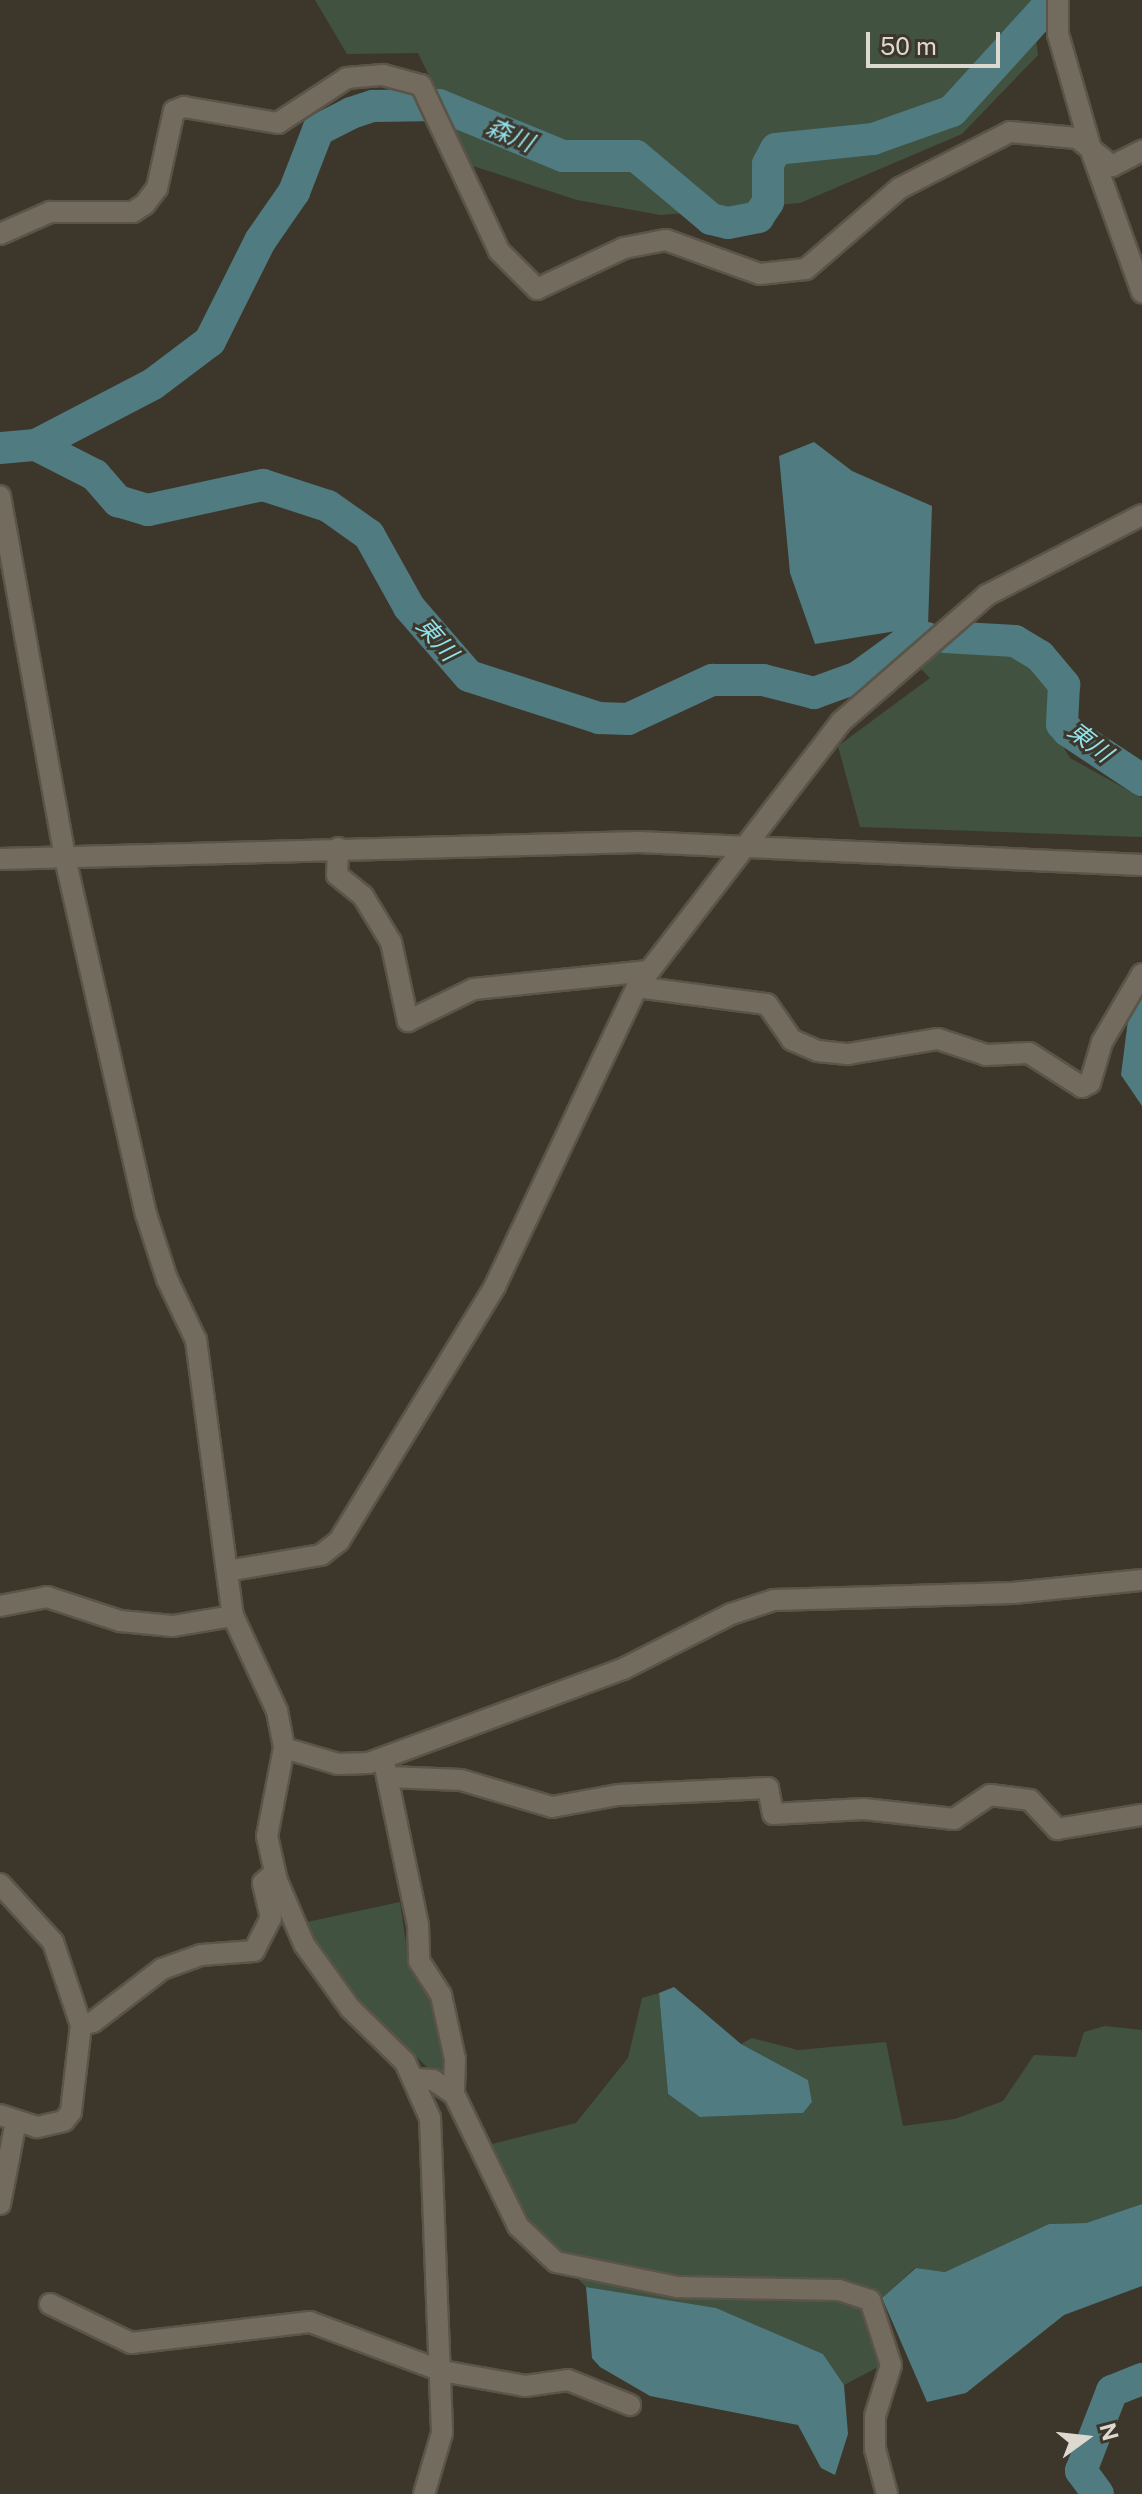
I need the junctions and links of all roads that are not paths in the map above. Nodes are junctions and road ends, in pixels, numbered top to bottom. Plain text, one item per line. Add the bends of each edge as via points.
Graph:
1 (1058, 0) edge
2 (1142, 151) edge
3 (1093, 156) junction
4 (0, 234) edge
5 (1142, 292) edge
6 (0, 496) edge
7 (1142, 515) edge
8 (742, 845) junction
9 (338, 848) junction
10 (65, 858) junction
11 (0, 859) edge
12 (1142, 865) edge
13 (1142, 974) edge
14 (642, 979) junction
15 (227, 1571) junction
16 (1142, 1580) edge
17 (0, 1606) edge
18 (233, 1616) junction
19 (284, 1748) junction
20 (386, 1768) junction
21 (1142, 1815) edge
22 (275, 1872) junction
23 (0, 1884) edge
24 (81, 2025) junction
25 (416, 2079) junction
26 (454, 2094) junction
27 (8, 2118) edge
28 (0, 2204) edge
29 (50, 2304) dead end
30 (442, 2371) junction
31 (630, 2405) dead end
32 (424, 2494) edge
33 (887, 2494) edge

1 - 3 street via 1058,34
2 - 3 street via 1112,166
3 - 4 street via 1065,135 1010,132 992,137 958,163 878,202 806,269 760,274 666,240 624,248 537,289 499,251 426,95 405,76 383,75 347,78 291,120 278,123 184,107 174,111 157,188 145,204 133,212 50,212
3 - 5 street
6 - 10 street
7 - 8 street via 987,595 943,628 841,722
8 - 9 street
8 - 12 street
8 - 14 street
9 - 10 street
9 - 14 street via 337,875 363,896 391,942 408,1021 474,989
10 - 11 street
10 - 15 street via 146,1214 167,1279 196,1340
13 - 14 street via 1102,1042 1090,1083 1082,1087 1029,1053 986,1055 938,1039 848,1054 818,1051 792,1040 767,1004
14 - 15 street via 495,1286 339,1541 321,1555
15 - 18 street
16 - 20 street via 1013,1593 774,1600 731,1614 623,1669
17 - 18 street via 47,1597 120,1621 173,1626
18 - 19 street via 277,1711
19 - 20 street via 338,1764
19 - 22 street via 267,1836
20 - 21 street via 461,1780 552,1807 618,1795 768,1788 773,1814 864,1809 954,1819 990,1795 1030,1800 1057,1829
20 - 26 street via 418,1925 419,1961 441,1995 455,2059
22 - 24 street via 263,1883 271,1918 254,1951 201,1955 162,1969 93,2022
22 - 25 street via 304,1944 350,2008
23 - 24 street via 53,1942
24 - 27 street via 71,2112 51,2125
25 - 26 street via 433,2080
25 - 30 street via 430,2118
26 - 33 street via 518,2226 556,2262 677,2287 839,2290 870,2300 891,2365 875,2416 875,2449
27 - 28 street
29 - 30 street via 131,2343 310,2322
30 - 31 street via 525,2386 568,2380
30 - 32 street via 442,2433

